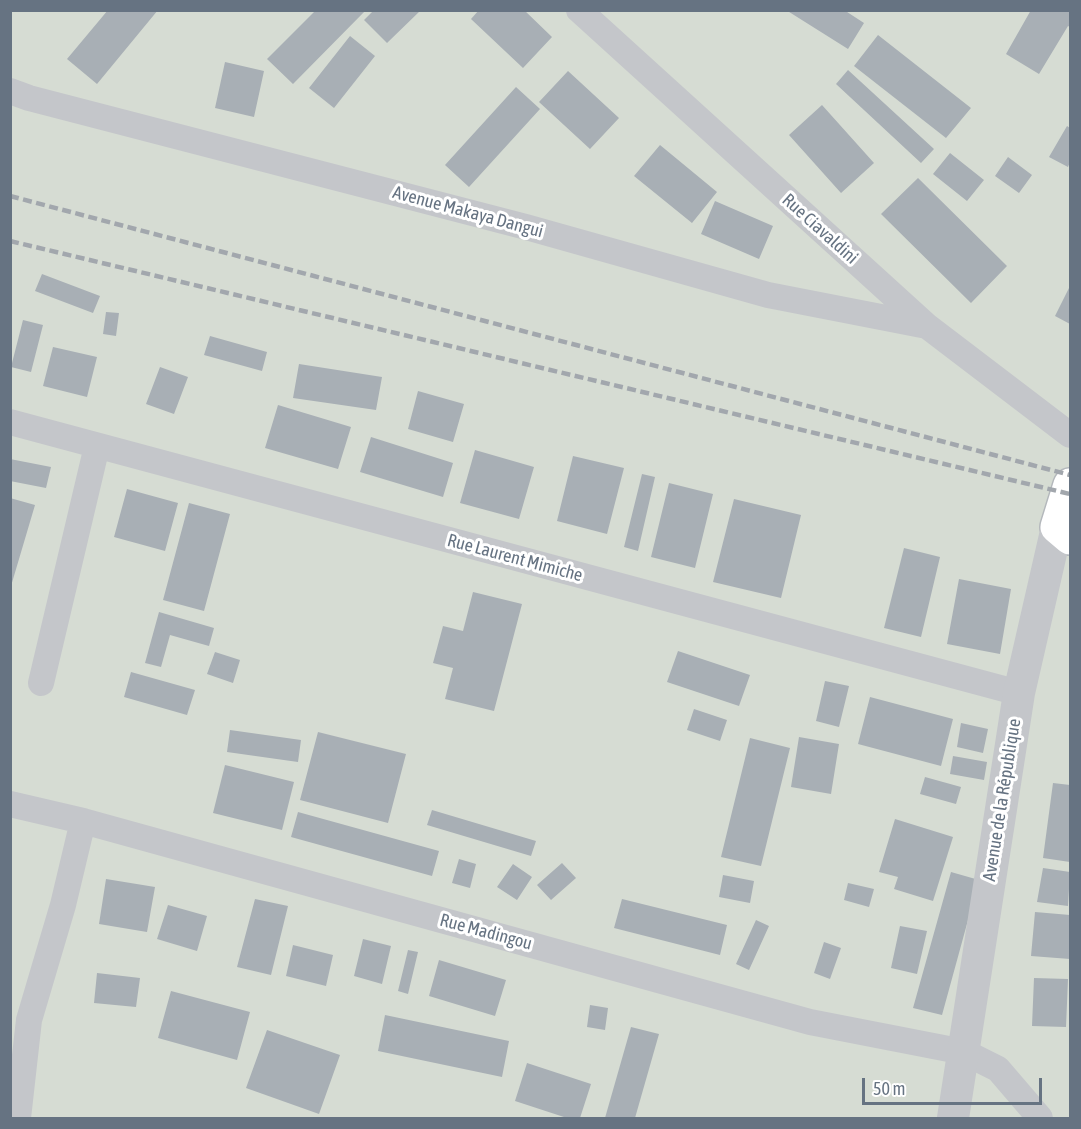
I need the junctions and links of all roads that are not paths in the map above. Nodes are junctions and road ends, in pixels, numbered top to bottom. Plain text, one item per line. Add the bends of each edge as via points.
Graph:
1 (579, 10) edge
2 (10, 91) edge
3 (927, 326) junction
4 (10, 422) edge
5 (1071, 435) edge
6 (97, 446) junction
7 (1071, 485) edge
8 (1064, 532) edge
9 (41, 683) dead end
10 (1019, 693) junction
11 (10, 804) edge
12 (83, 821) junction
13 (964, 1052) junction
14 (18, 1119) edge
15 (952, 1119) edge
16 (1040, 1119) edge

1 - 3 street, Rue Ciavaldini
2 - 3 street, Avenue Makaya Dangui via 768,295
3 - 5 street, Rue Ciavaldini
4 - 6 street, Rue Laurent Mimiche
6 - 9 street
6 - 10 street, Rue Laurent Mimiche
7 - 8 main road, Avenue de la République
8 - 10 street, Avenue de la République
10 - 13 street, Avenue de la République
11 - 12 street, Rue Madingou
12 - 13 street, Rue Madingou via 810,1022
12 - 14 street via 29,1020
13 - 15 street, Avenue de la République
13 - 16 street, Rue Madingou via 998,1069

